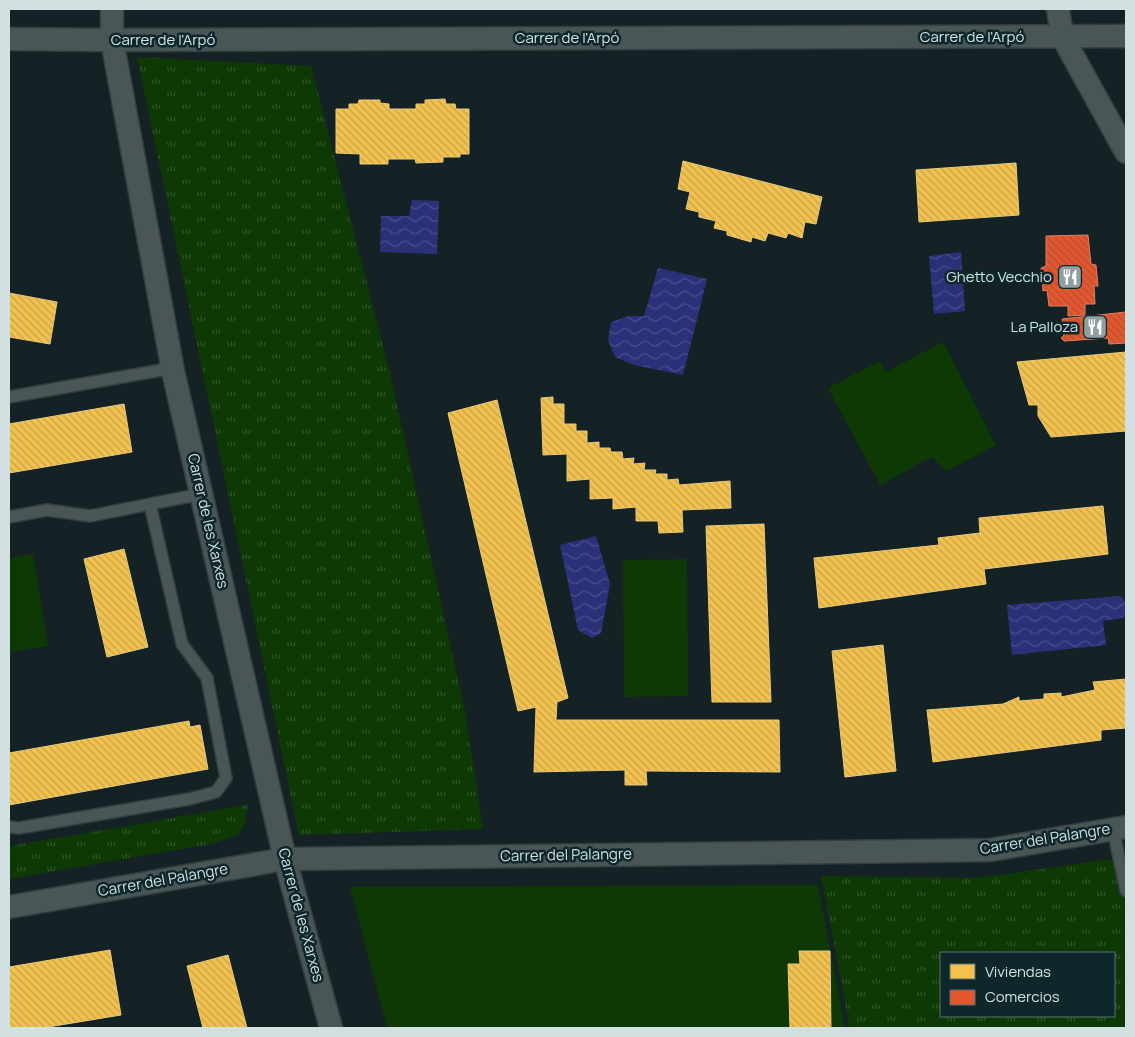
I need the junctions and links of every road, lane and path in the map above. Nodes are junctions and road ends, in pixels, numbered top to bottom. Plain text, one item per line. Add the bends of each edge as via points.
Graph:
1 (112, 9) edge
2 (1058, 9) edge
3 (1062, 36) junction
4 (1126, 36) edge
5 (9, 38) edge
6 (112, 40) junction
7 (1126, 152) edge
8 (173, 368) junction
9 (9, 397) edge
10 (202, 494) junction
11 (150, 504) junction
12 (9, 517) edge
13 (9, 827) edge
14 (1120, 828) edge
15 (285, 859) junction
16 (1126, 891) edge
17 (9, 907) edge
18 (331, 1028) edge

1 - 6 street, Carrer de les Xarxes
2 - 3 street
3 - 4 street, Carrer de l'Arpó
3 - 6 street, Carrer de l'Arpó
3 - 7 street
5 - 6 street, Carrer de l'Arpó
6 - 8 street, Carrer de les Xarxes
8 - 9 lane
8 - 10 street, Carrer de les Xarxes
10 - 11 lane
10 - 15 street, Carrer de les Xarxes
11 - 12 lane via 90,516 47,510
11 - 13 lane via 182,644 207,678 226,778 216,792 189,799 19,828
14 - 15 street, Carrer del Palangre via 990,850
14 - 16 lane
15 - 17 street, Carrer del Palangre
15 - 18 street, Carrer de les Xarxes

